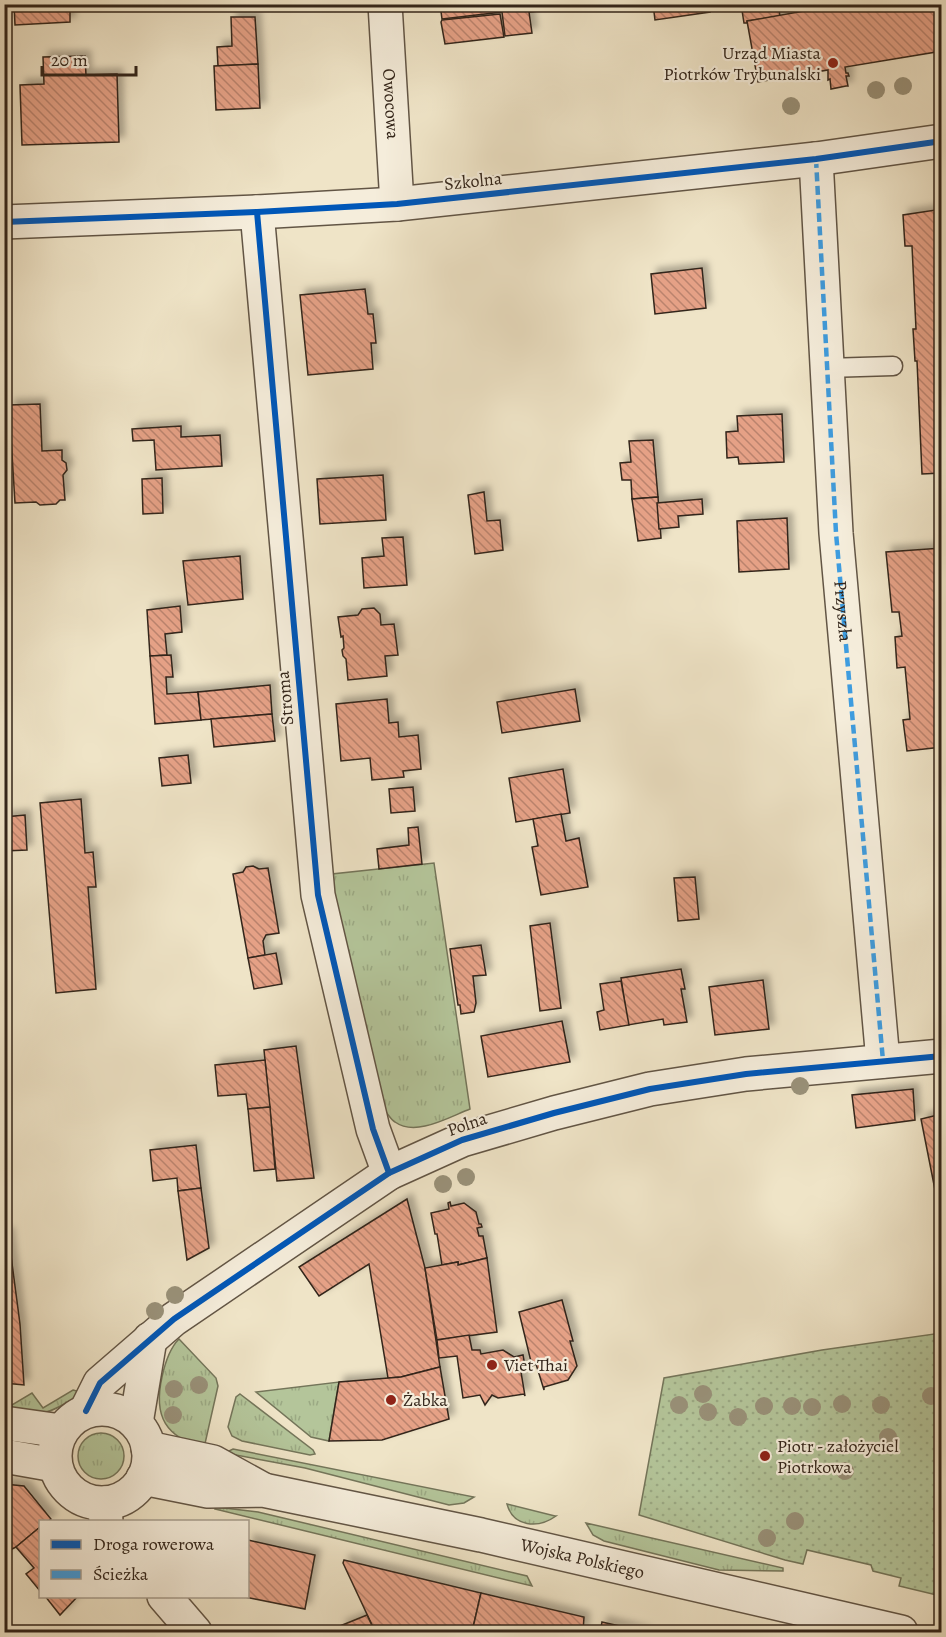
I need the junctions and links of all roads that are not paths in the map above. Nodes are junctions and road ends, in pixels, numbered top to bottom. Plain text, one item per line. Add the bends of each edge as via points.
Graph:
1 (385, 4) edge
2 (942, 141) edge
3 (816, 159) junction
4 (397, 204) junction
5 (257, 212) junction
6 (4, 222) edge
7 (893, 366) dead end
8 (827, 368) junction
9 (942, 1056) edge
10 (883, 1061) junction
11 (389, 1173) junction
12 (150, 1340) junction
13 (86, 1411) junction
14 (4, 1423) edge
15 (61, 1431) junction
16 (143, 1450) junction
17 (4, 1456) edge
18 (55, 1465) junction
19 (105, 1512) edge
20 (166, 1598) edge
21 (195, 1632) edge
22 (901, 1632) edge

1 - 4 street, Owocowa
2 - 3 street, Szkolna
3 - 4 street, Szkolna
3 - 8 street, Przyszła
4 - 5 street, Szkolna
5 - 6 street, Szkolna
5 - 11 street, Stroma via 318,895 373,1129
7 - 8 lane
8 - 10 street, Przyszła via 836,533
9 - 10 street, Polna
10 - 11 street, Polna via 746,1074 650,1089 462,1140
11 - 12 street, Polna via 174,1319
12 - 13 street, Polna via 100,1383
12 - 16 street
13 - 15 street
13 - 16 street via 113,1409 126,1415
14 - 15 street
15 - 18 street
16 - 19 street via 128,1496
16 - 22 street, Wojska Polskiego via 213,1462 263,1490 481,1535
17 - 18 street
18 - 19 street via 68,1489
20 - 21 street

